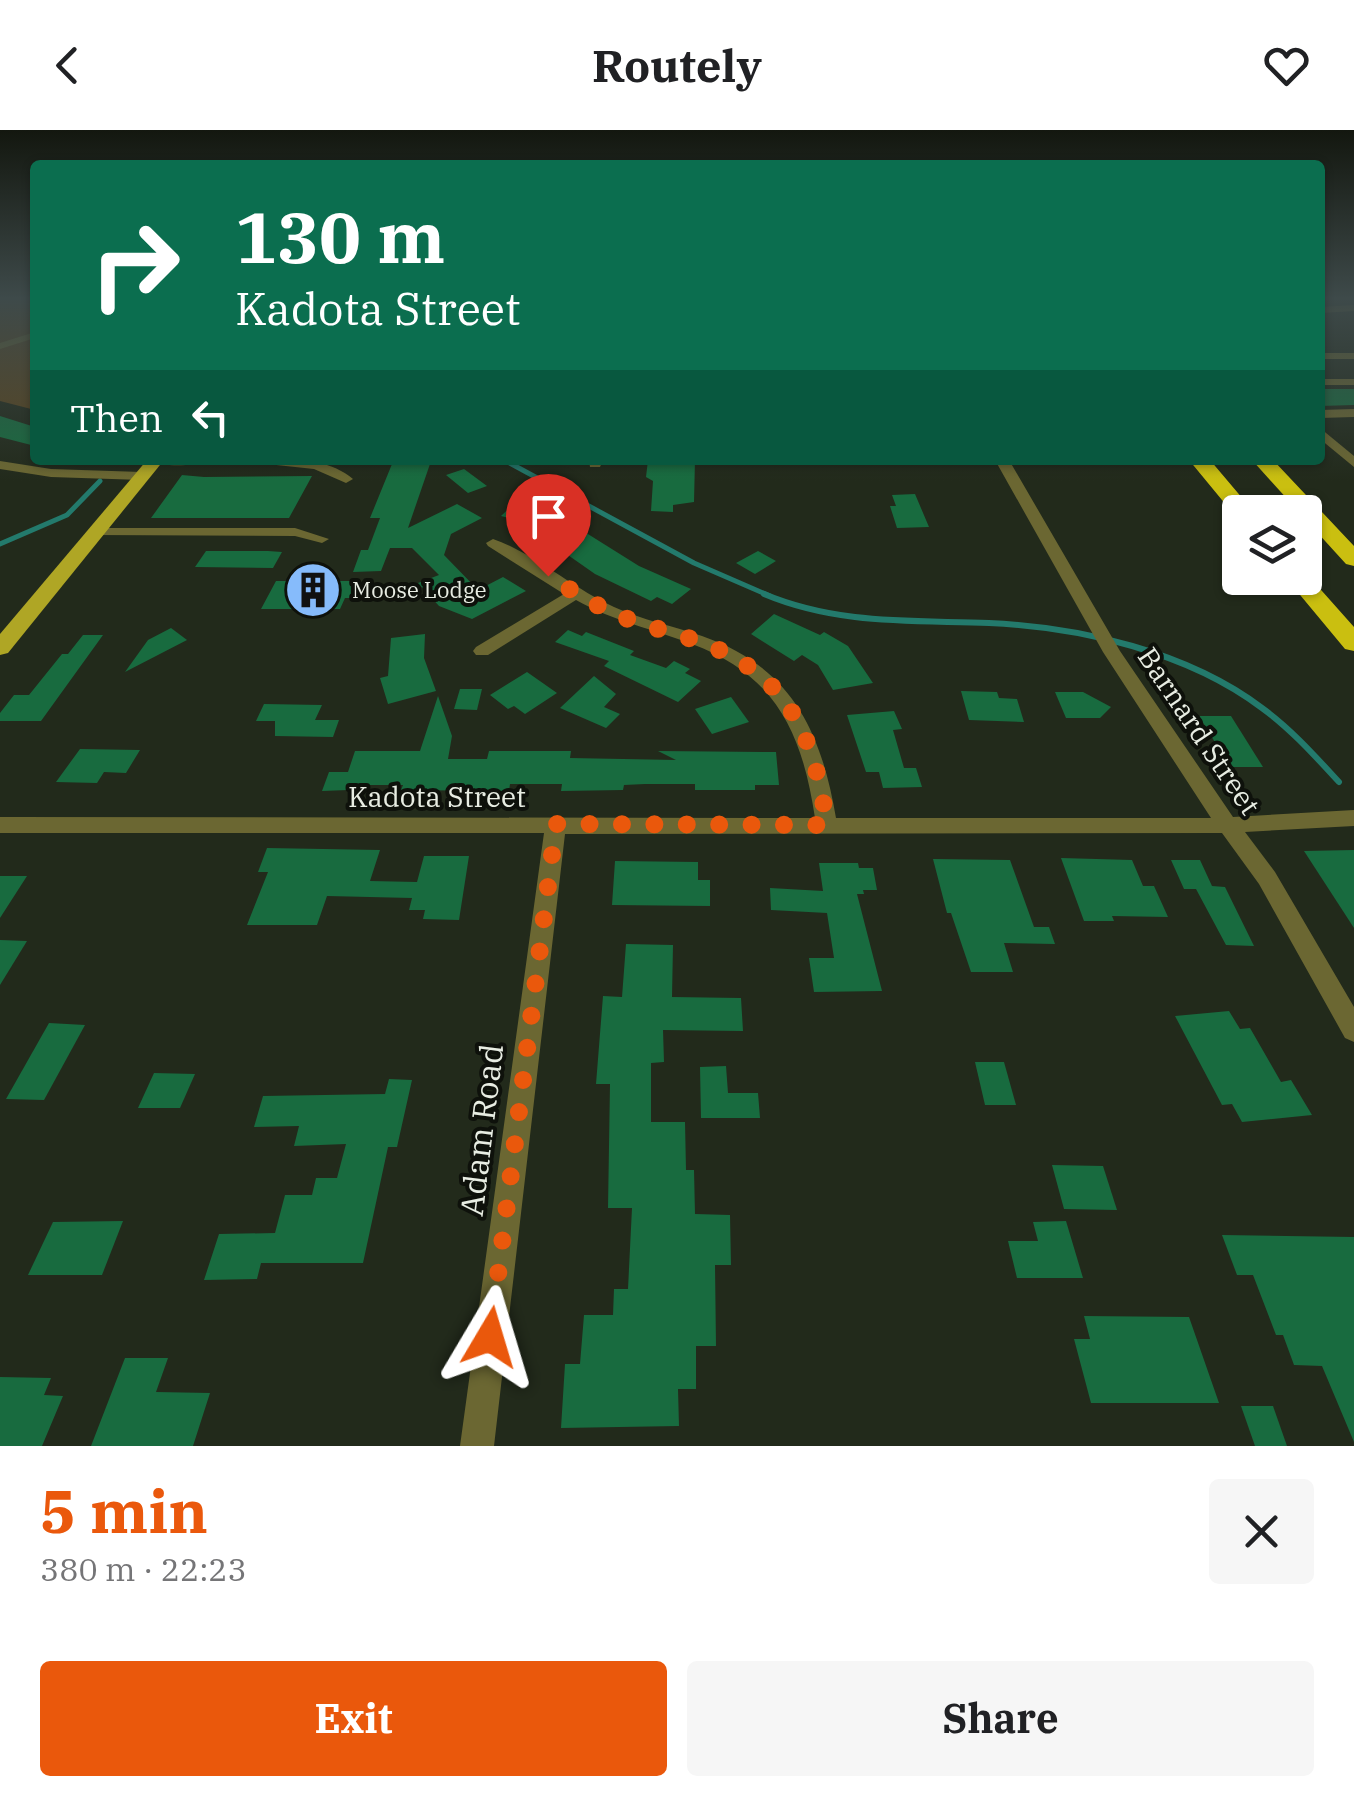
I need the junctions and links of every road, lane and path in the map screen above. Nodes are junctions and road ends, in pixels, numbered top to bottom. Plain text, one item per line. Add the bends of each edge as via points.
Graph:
1 (1325, 382) edge
2 (1354, 382) edge
3 (1325, 414) edge
4 (1354, 414) edge
5 (1325, 437) edge
6 (1354, 463) edge
7 (0, 464) edge
8 (152, 465) edge
9 (319, 465) edge
10 (1005, 465) edge
11 (1203, 465) edge
12 (1267, 465) edge
13 (142, 476) junction
14 (346, 479) dead end
15 (1229, 495) edge
16 (98, 532) junction
17 (322, 539) dead end
18 (493, 543) dead end
19 (1354, 559) edge
20 (576, 593) junction
21 (1313, 595) edge
22 (1354, 643) edge
23 (0, 648) edge
24 (482, 651) dead end
25 (1354, 818) edge
26 (1227, 823) junction
27 (556, 824) junction
28 (0, 825) edge
29 (827, 825) junction
30 (1354, 1030) edge
31 (477, 1446) edge

1 - 2 street
3 - 4 street
5 - 6 street
7 - 13 street via 50,474
8 - 13 main road
9 - 14 street
10 - 26 street, Barnard Street via 1106,643
11 - 15 highway
12 - 19 highway
13 - 16 main road
16 - 17 street via 296,532
16 - 23 main road
18 - 20 street
20 - 24 street
20 - 29 street via 752,669 808,737
21 - 22 highway
25 - 26 street, Kadota Street
26 - 29 street, Kadota Street
26 - 30 street, Barnard Street via 1267,878
27 - 28 street, Kadota Street
27 - 29 street, Kadota Street
27 - 31 street, Adam Road

